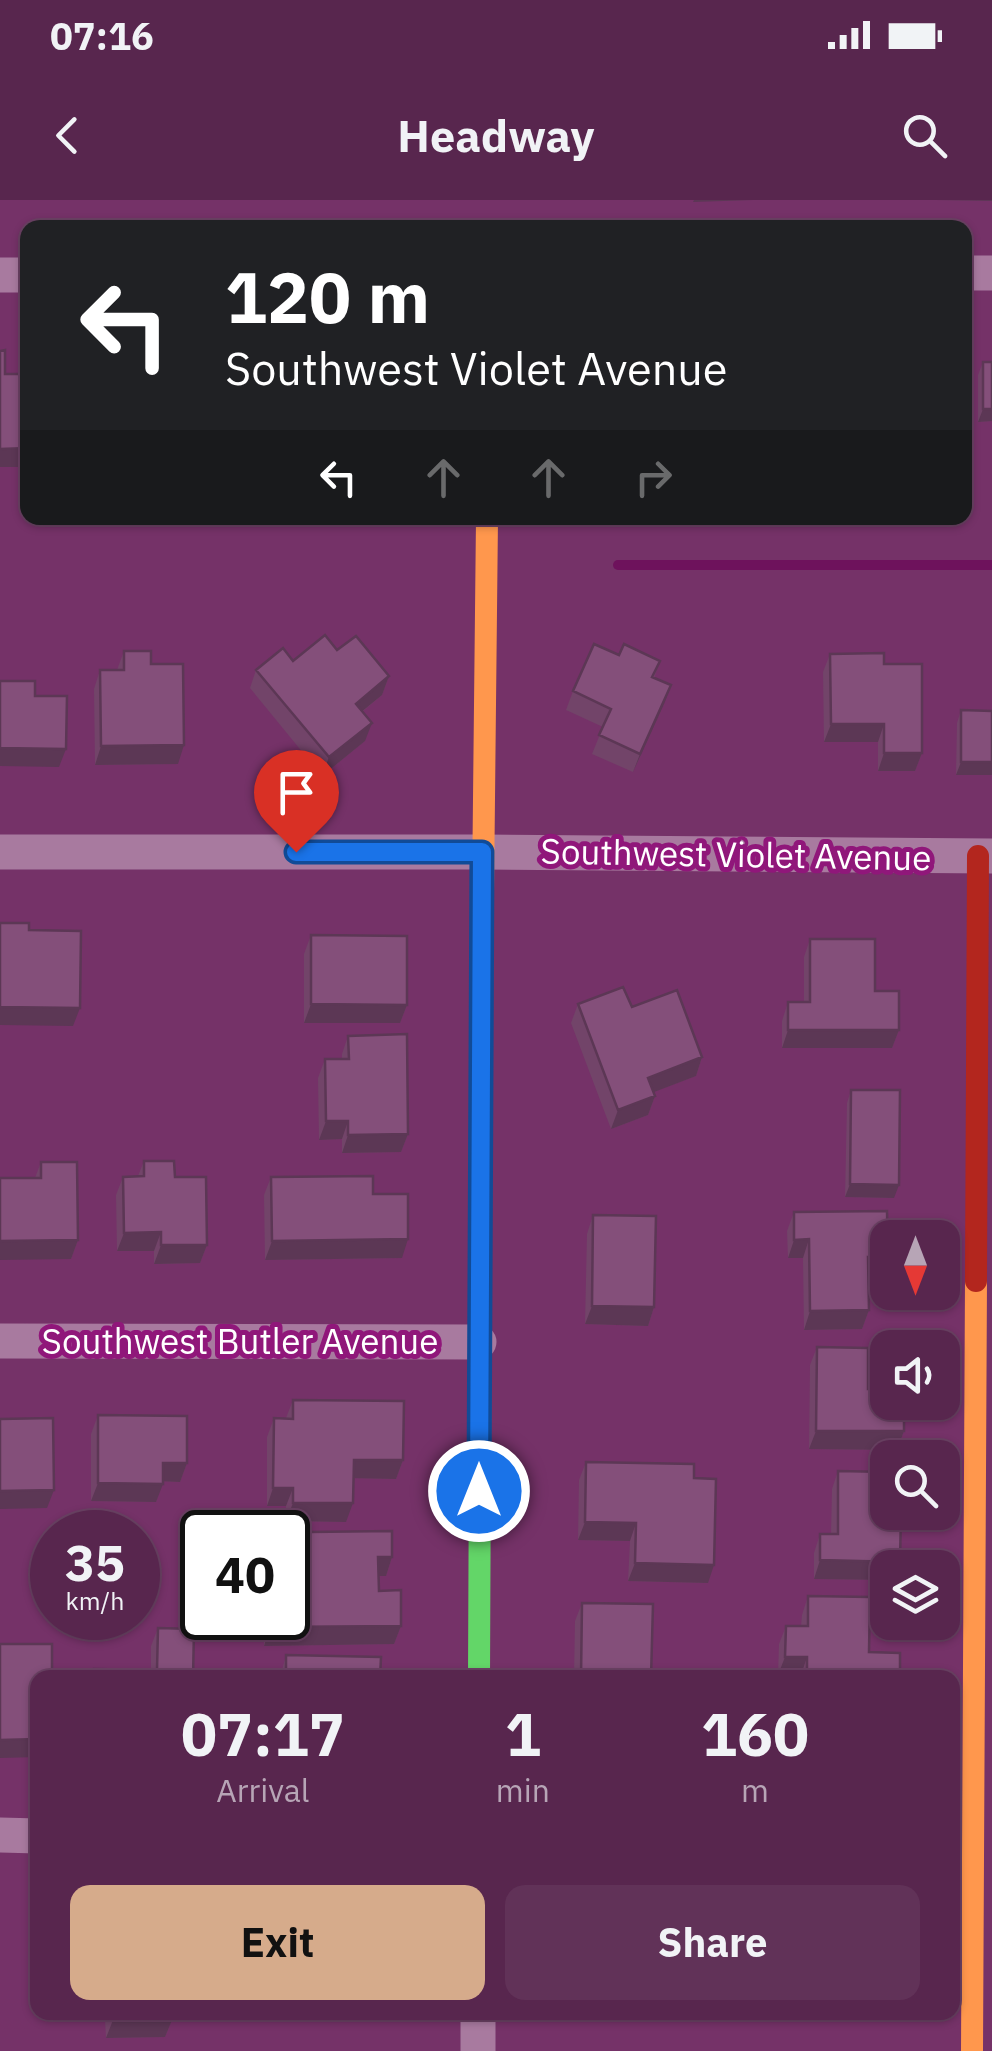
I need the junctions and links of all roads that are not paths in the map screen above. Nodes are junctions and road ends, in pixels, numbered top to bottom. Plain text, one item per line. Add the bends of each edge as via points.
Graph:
1 (487, 525) edge
2 (0, 852) edge
3 (482, 852) junction
4 (985, 856) edge
5 (0, 1340) edge
6 (479, 1342) junction
7 (479, 1670) edge
8 (0, 1836) edge
9 (30, 1836) edge
10 (478, 2020) edge
11 (478, 2051) edge
12 (972, 2051) edge

1 - 3 street
2 - 3 street, Southwest Violet Avenue
3 - 4 street, Southwest Violet Avenue
3 - 6 street
4 - 12 street
5 - 6 street, Southwest Butler Avenue
6 - 7 street
8 - 9 street
10 - 11 street

